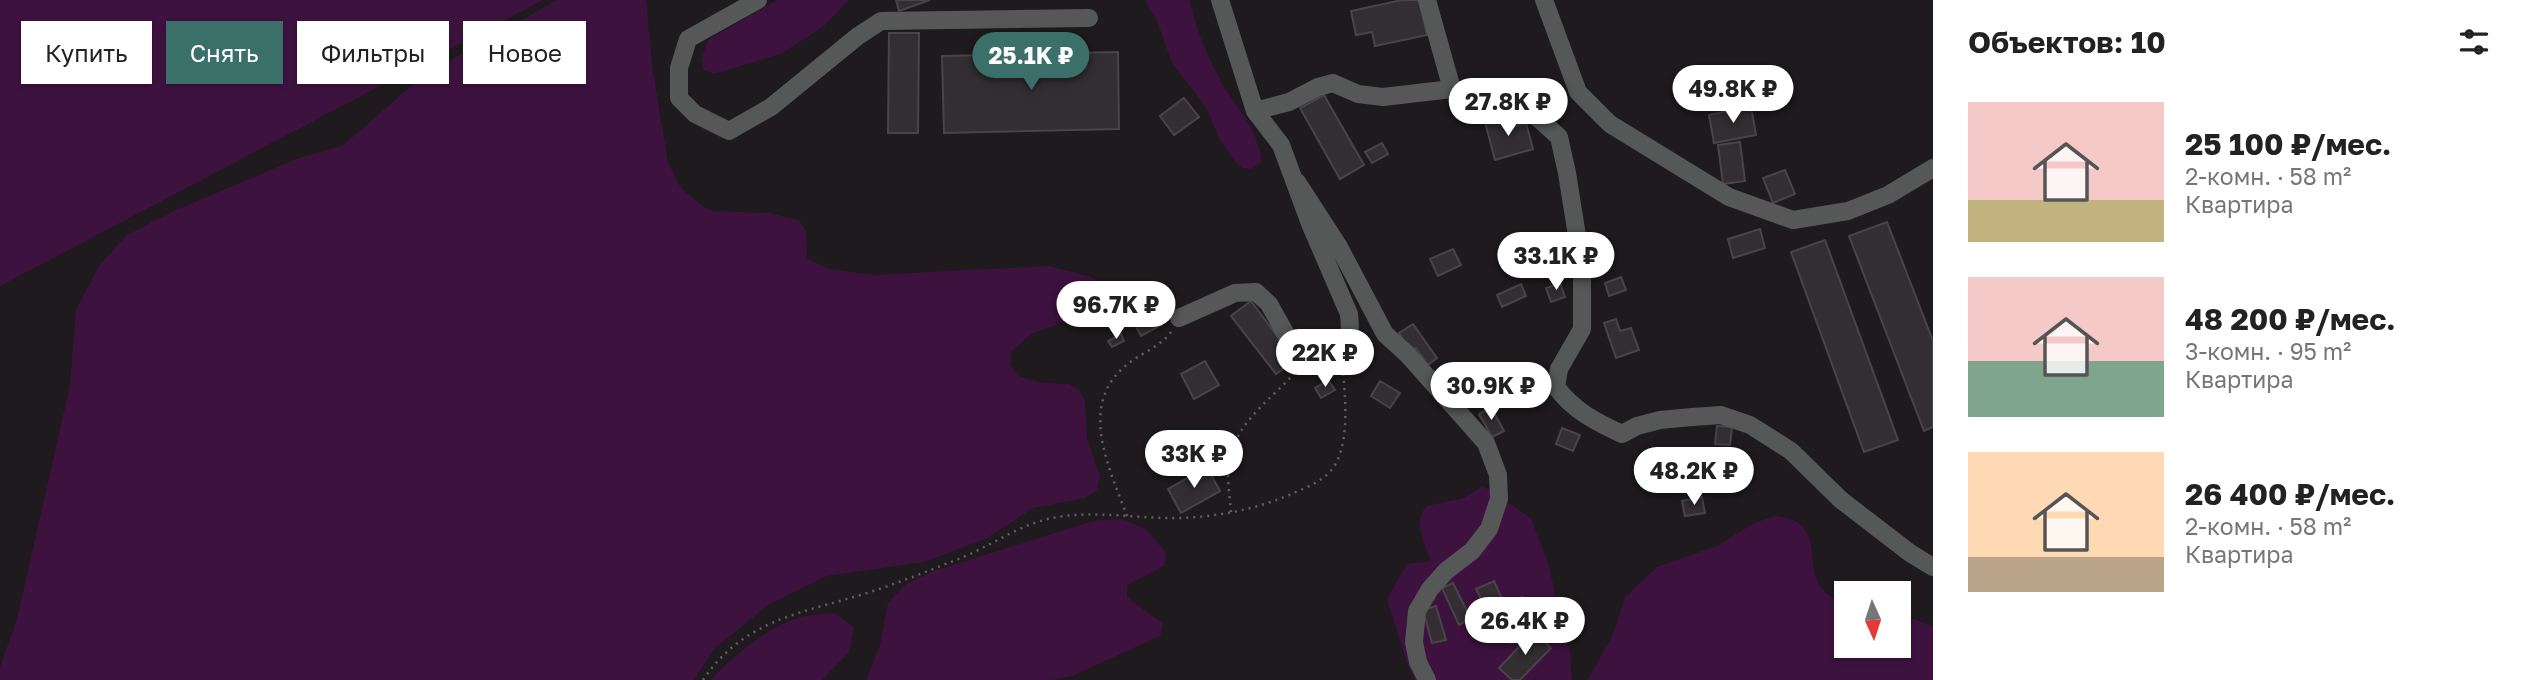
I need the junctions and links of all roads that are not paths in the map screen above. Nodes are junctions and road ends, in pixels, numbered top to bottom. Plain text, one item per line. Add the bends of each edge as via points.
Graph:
1 (758, 0) edge
2 (1220, 0) edge
3 (1427, 0) edge
4 (1544, 0) edge
5 (1089, 18) dead end
6 (1452, 89) junction
7 (1255, 111) junction
8 (1933, 168) edge
9 (1297, 182) junction
10 (1179, 318) road end
11 (1933, 567) edge
12 (1427, 680) edge

1 - 5 lane via 688,39 679,68 679,98 695,114 729,131 771,107 881,21
2 - 7 lane
3 - 6 lane
4 - 8 lane via 1578,92 1610,124 1729,197 1793,220 1848,211 1888,195
6 - 7 lane via 1383,97 1358,94 1334,83
6 - 11 lane via 1480,94 1538,118 1559,137 1582,267 1582,330 1559,369 1556,387 1568,402 1622,434 1660,420 1692,416 1721,415 1750,425 1791,451 1841,500
7 - 9 lane via 1281,145
9 - 10 lane via 1349,314 1341,353 1330,358 1308,357 1288,338 1269,304 1256,292 1234,293
9 - 12 lane via 1339,247 1385,334 1486,443 1498,475 1499,499 1489,529 1430,589 1418,611 1415,642

